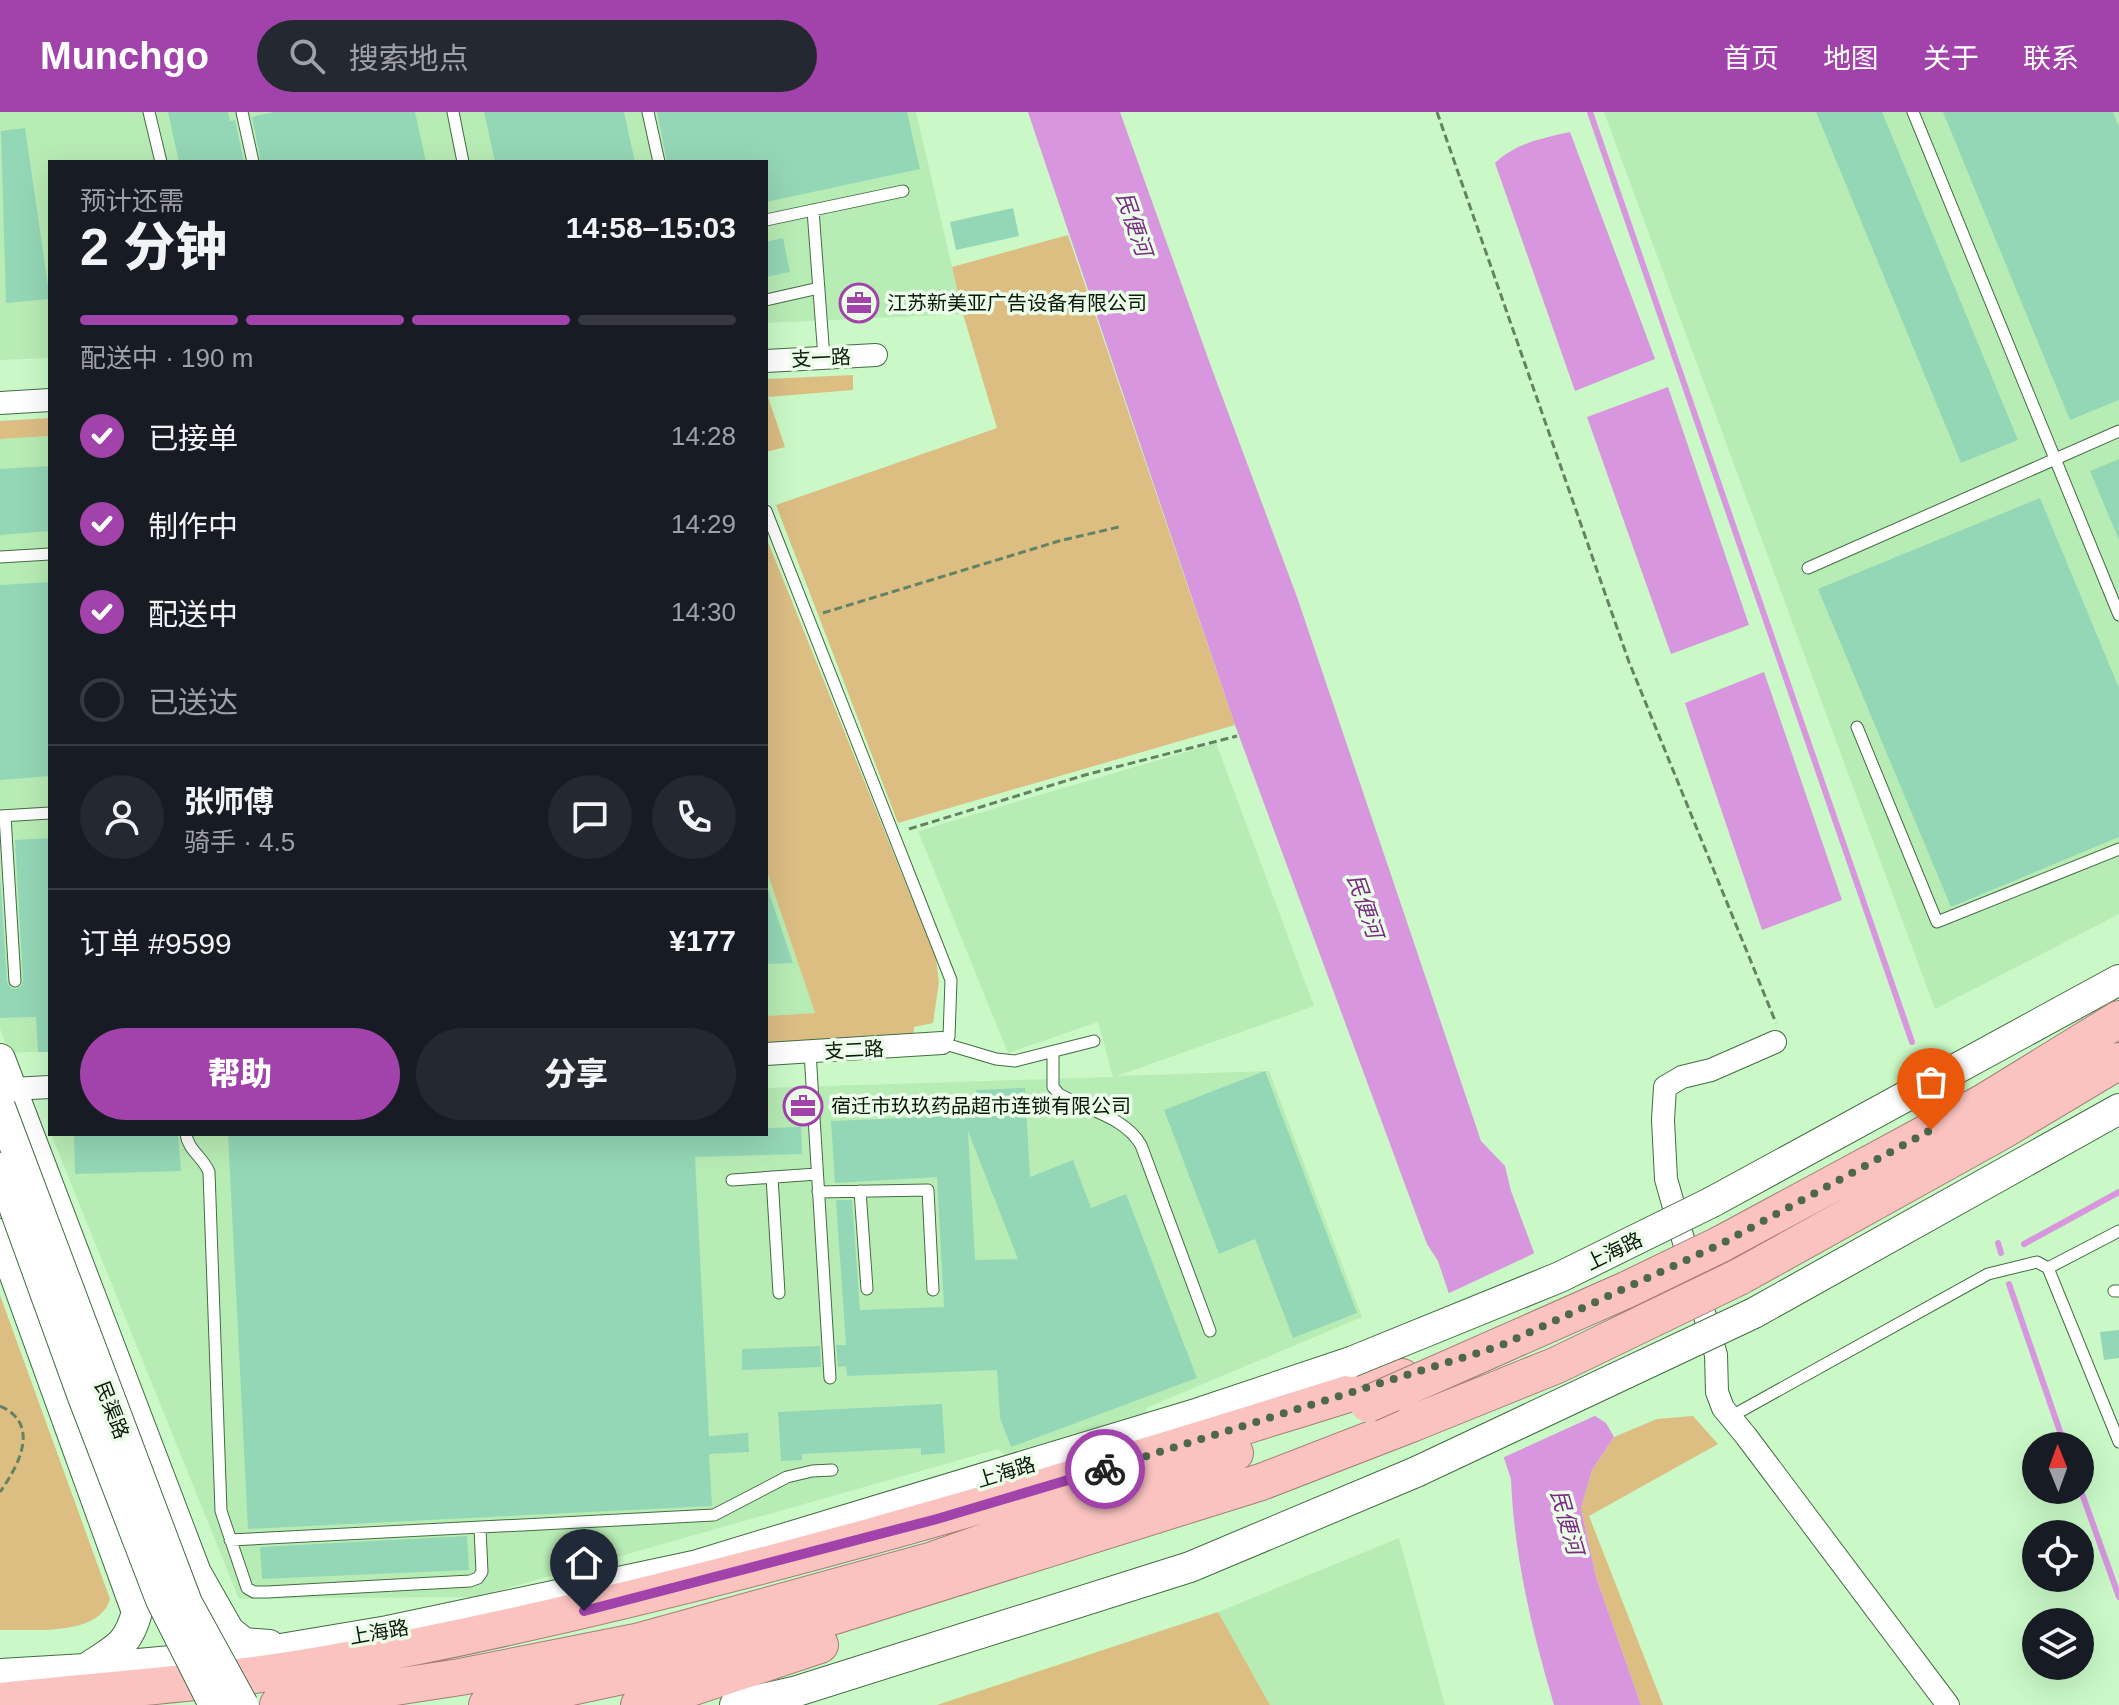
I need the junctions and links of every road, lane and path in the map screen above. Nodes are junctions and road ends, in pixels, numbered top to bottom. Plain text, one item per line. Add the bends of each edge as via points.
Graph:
1 (149, 112) edge
2 (242, 112) edge
3 (453, 112) edge
4 (648, 112) edge
5 (1437, 112) edge
6 (1913, 112) edge
7 (161, 160) edge
8 (253, 160) edge
9 (463, 160) edge
10 (659, 160) edge
11 (903, 191) dead end
12 (813, 210) junction
13 (768, 220) edge
14 (819, 288) junction
15 (768, 300) edge
16 (876, 355) dead end
17 (824, 358) junction
18 (768, 361) edge
19 (48, 400) edge
20 (0, 403) edge
21 (2119, 431) edge
22 (2055, 459) junction
23 (768, 516) edge
24 (1119, 527) dead end
25 (48, 554) edge
26 (0, 557) edge
27 (1808, 568) dead end
28 (2119, 615) edge
29 (808, 617) junction
30 (1857, 727) dead end
31 (1237, 736) dead end
32 (48, 813) edge
33 (2, 816) edge
34 (894, 834) junction
35 (2119, 849) edge
36 (2119, 980) edge
37 (15, 981) dead end
38 (2119, 1019) edge
39 (1094, 1041) dead end
40 (1775, 1042) joint
41 (942, 1043) junction
42 (810, 1052) junction
43 (1053, 1052) junction
44 (768, 1054) edge
45 (0, 1059) edge
46 (2119, 1061) edge
47 (48, 1088) edge
48 (6, 1098) edge
49 (2119, 1109) edge
50 (186, 1136) edge
51 (0, 1168) edge
52 (817, 1174) junction
53 (772, 1177) junction
54 (732, 1180) dead end
55 (860, 1191) junction
56 (818, 1192) junction
57 (2119, 1231) edge
58 (0, 1234) edge
59 (2048, 1268) junction
60 (867, 1289) dead end
61 (933, 1290) dead end
62 (779, 1293) dead end
63 (1210, 1331) dead end
64 (830, 1378) dead end
65 (1361, 1385) junction
66 (0, 1406) edge
67 (1730, 1417) junction
68 (2119, 1442) edge
69 (832, 1470) dead end
70 (1261, 1482) junction
71 (0, 1492) edge
72 (480, 1528) junction
73 (230, 1540) junction
74 (306, 1645) junction
75 (85, 1669) junction
76 (0, 1674) edge
77 (0, 1701) edge
78 (214, 1705) edge
79 (243, 1705) edge
80 (278, 1705) edge
81 (487, 1705) edge
82 (639, 1705) edge
83 (735, 1705) edge
84 (1948, 1705) edge

1 - 7 lane
2 - 8 lane
3 - 9 lane
4 - 10 lane
5 - 40 path via 1629,662 1777,1026
6 - 22 lane
11 - 12 lane
12 - 13 lane
12 - 14 lane
14 - 15 lane
14 - 17 lane
16 - 17 street, 支一路
17 - 18 street, 支一路
19 - 20 street
21 - 22 lane
22 - 27 lane
22 - 28 lane
23 - 29 lane
24 - 29 path
25 - 26 lane
29 - 34 lane
30 - 35 lane via 1937,922
31 - 34 path via 1085,775
32 - 33 lane
33 - 37 lane
34 - 41 lane via 951,980 949,1037
36 - 65 main road, 上海路, bridge via 1712,1202
38 - 65 highway, 上海路, bridge via 1984,1102 1721,1244 1500,1346
39 - 43 lane
40 - 67 street via 1665,1087 1666,1179 1716,1355 1717,1392
41 - 42 street, 支二路
41 - 43 lane via 1015,1061
42 - 44 street, 支二路
42 - 52 lane
43 - 63 lane via 1053,1087 1059,1094 1136,1136
45 - 48 main road, 民渠路
46 - 70 highway, bridge via 1739,1277 1557,1365
47 - 48 street
48 - 74 main road via 214,1608 244,1643
48 - 79 main road, 民渠路, bridge via 187,1603
49 - 83 main road, bridge via 1754,1313 1416,1472 1190,1567 794,1692
50 - 73 lane via 209,1172 221,1511
51 - 78 main road, 民渠路, bridge via 161,1600
52 - 53 lane
52 - 56 lane
53 - 54 lane
53 - 62 lane
55 - 56 lane
55 - 60 lane
55 - 61 lane via 928,1190
56 - 64 lane
57 - 59 lane
58 - 75 main road via 137,1612 132,1632 121,1645
59 - 67 lane via 2037,1262 1988,1274
59 - 68 lane
65 - 74 main road, 上海路 via 1199,1413 694,1566
65 - 77 highway via 1150,1456 635,1600 328,1663
65 - 80 highway, 上海路 via 1125,1494 933,1560 636,1642
66 - 71 path via 19,1420 23,1446
67 - 84 street
69 - 72 lane via 787,1477 714,1515
70 - 81 highway via 711,1653
70 - 82 highway via 1162,1533
72 - 73 lane
72 - 73 lane via 482,1572 470,1581 267,1592 247,1588
74 - 75 main road, 上海路
75 - 76 main road, 上海路

